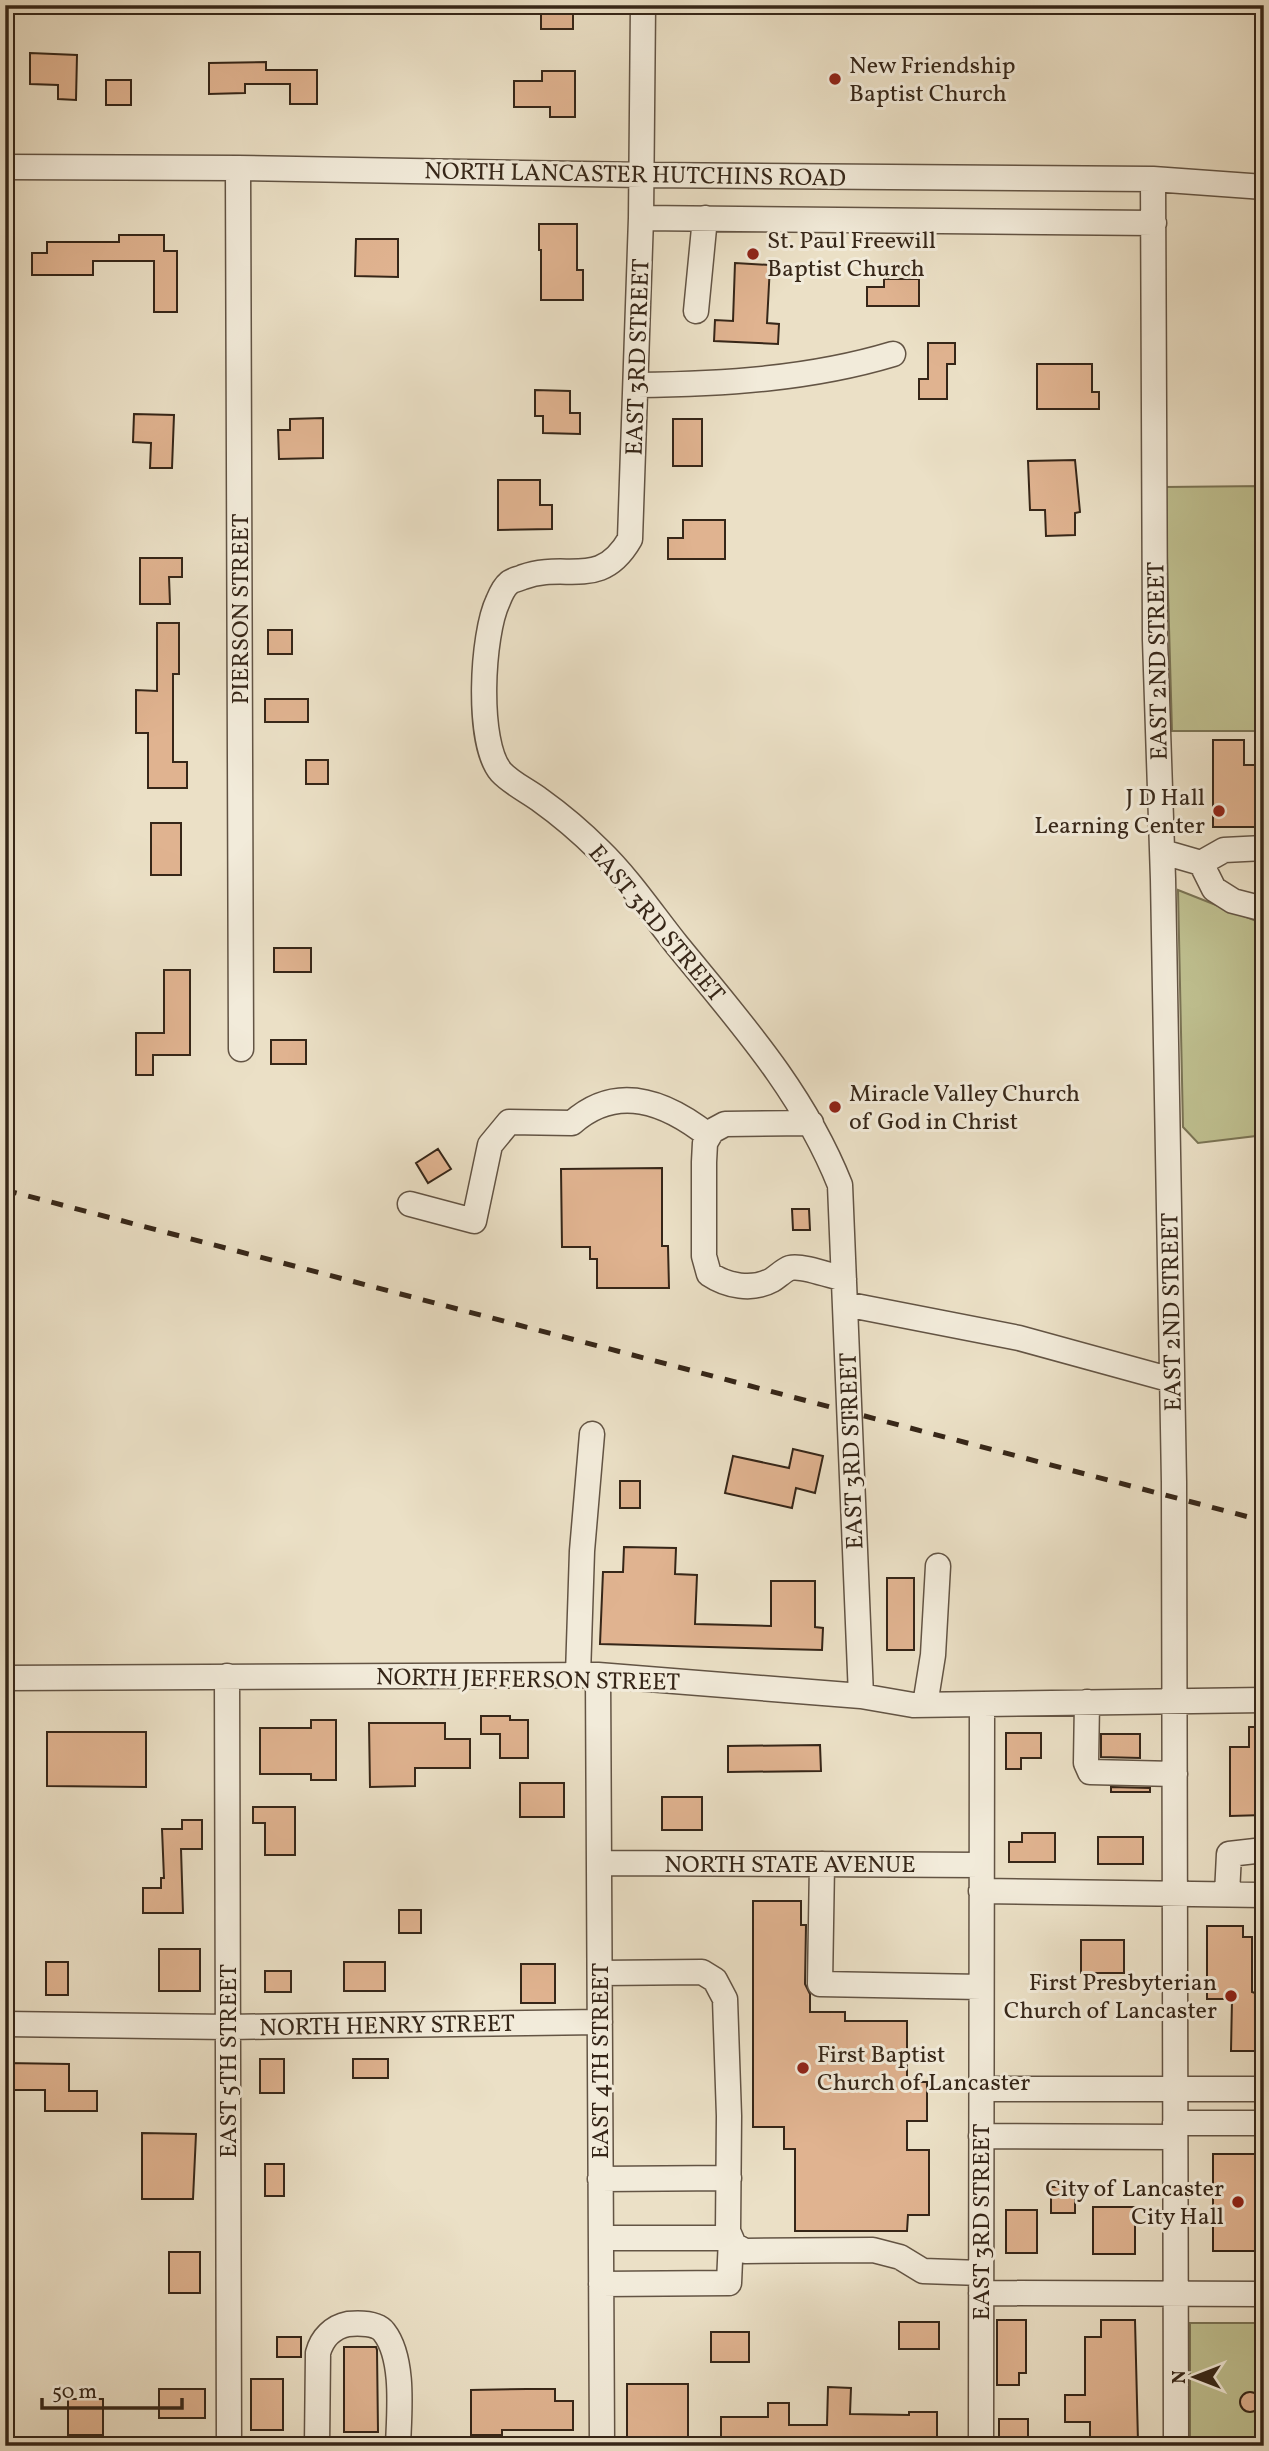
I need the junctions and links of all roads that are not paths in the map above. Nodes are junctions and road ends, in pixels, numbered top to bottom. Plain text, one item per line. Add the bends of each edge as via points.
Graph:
1 (643, 5) edge
2 (5, 167) edge
3 (238, 168) junction
4 (642, 175) junction
5 (1153, 179) junction
6 (1264, 187) edge
7 (641, 218) junction
8 (705, 218) junction
9 (1154, 223) junction
10 (696, 311) dead end
11 (893, 354) dead end
12 (637, 385) junction
13 (1264, 848) edge
14 (1163, 852) junction
15 (1201, 863) junction
16 (1264, 909) edge
17 (241, 1049) dead end
18 (811, 1123) junction
19 (709, 1136) junction
20 (410, 1204) dead end
21 (844, 1292) junction
22 (1172, 1380) junction
23 (592, 1434) dead end
24 (938, 1566) dead end
25 (227, 1675) junction
26 (588, 1675) junction
27 (5, 1678) edge
28 (861, 1696) junction
29 (1264, 1700) edge
30 (1174, 1701) junction
31 (1087, 1703) junction
32 (925, 1705) junction
33 (982, 1705) junction
34 (1175, 1774) junction
35 (1264, 1850) edge
36 (599, 1863) junction
37 (822, 1864) junction
38 (982, 1865) junction
39 (982, 1891) junction
40 (1175, 1893) junction
41 (1227, 1894) junction
42 (1264, 1895) edge
43 (600, 1973) junction
44 (982, 1987) junction
45 (600, 2022) junction
46 (5, 2024) edge
47 (228, 2027) junction
48 (982, 2088) junction
49 (1175, 2089) junction
50 (1264, 2089) edge
51 (1264, 2123) edge
52 (1175, 2130) junction
53 (982, 2136) junction
54 (729, 2178) junction
55 (600, 2179) junction
56 (601, 2238) junction
57 (731, 2238) junction
58 (981, 2283) junction
59 (601, 2284) junction
60 (1176, 2294) junction
61 (1264, 2294) edge
62 (229, 2446) edge
63 (317, 2446) edge
64 (398, 2446) edge
65 (602, 2446) edge
66 (981, 2446) edge
67 (1176, 2446) edge

1 - 4 street, EAST 3RD STREET
2 - 3 street, NORTH LANCASTER HUTCHINS ROAD
3 - 4 street, NORTH LANCASTER HUTCHINS ROAD
3 - 17 street, PIERSON STREET
4 - 5 street, NORTH LANCASTER HUTCHINS ROAD
4 - 7 street, EAST 3RD STREET
5 - 6 street, NORTH LANCASTER HUTCHINS ROAD
5 - 9 street, EAST 2ND STREET
7 - 8 street
7 - 12 street, EAST 3RD STREET
8 - 9 street
8 - 10 street
9 - 14 street, EAST 2ND STREET via 1154,640
11 - 12 street via 797,376
12 - 18 street, EAST 3RD STREET via 630,539 621,556 600,568 530,575 509,582 497,603 487,643 484,694 488,743 500,771 602,852 760,1048
13 - 15 street via 1224,850
14 - 15 street
14 - 22 street, EAST 2ND STREET
15 - 16 street via 1214,889 1233,901
18 - 19 street via 725,1124
18 - 21 street, EAST 3RD STREET via 840,1185
19 - 20 street via 680,1114 641,1101 599,1104 572,1123 509,1122 490,1145 474,1221
19 - 21 street via 704,1162 704,1256 709,1274 722,1283 740,1286 766,1283 788,1268 797,1268
21 - 22 street
21 - 28 street, EAST 3RD STREET
22 - 30 street, EAST 2ND STREET
23 - 26 street, EAST 4TH STREET via 582,1551
24 - 32 street
25 - 26 street, NORTH JEFFERSON STREET
25 - 27 street, NORTH JEFFERSON STREET
25 - 47 street, EAST 5TH STREET
26 - 28 street, NORTH JEFFERSON STREET
26 - 36 street, EAST 4TH STREET
28 - 32 street, NORTH JEFFERSON STREET
29 - 30 street, NORTH JEFFERSON STREET
30 - 31 street, NORTH JEFFERSON STREET
30 - 34 street, EAST 2ND STREET
31 - 33 street, NORTH JEFFERSON STREET
31 - 34 street via 1086,1763 1090,1772
32 - 33 street, NORTH JEFFERSON STREET
33 - 38 street, EAST 3RD STREET
34 - 40 street, EAST 2ND STREET
35 - 41 street via 1230,1854
36 - 37 street, NORTH STATE AVENUE
36 - 43 street, EAST 4TH STREET
37 - 38 street, NORTH STATE AVENUE
37 - 44 street via 820,1984
38 - 39 street, EAST 3RD STREET
39 - 40 street
39 - 44 street, EAST 3RD STREET
40 - 41 street
40 - 49 street, EAST 2ND STREET
41 - 42 street
43 - 45 street, EAST 4TH STREET
43 - 54 street via 702,1972 715,1980 725,1999
44 - 48 street, EAST 3RD STREET
45 - 47 street, NORTH HENRY STREET
45 - 55 street, EAST 4TH STREET
46 - 47 street, NORTH HENRY STREET
47 - 62 street, EAST 5TH STREET
48 - 49 street
48 - 53 street, EAST 3RD STREET
49 - 50 street
49 - 52 street, EAST 2ND STREET
51 - 52 street
52 - 53 street
52 - 60 street, EAST 2ND STREET
53 - 58 street, EAST 3RD STREET
54 - 55 street
54 - 57 street
55 - 56 street, EAST 4TH STREET
56 - 57 street
56 - 59 street, EAST 4TH STREET
57 - 58 street via 745,2251 873,2249 900,2257 923,2271
57 - 59 street via 729,2283
58 - 60 street
58 - 66 street, EAST 3RD STREET
59 - 65 street, EAST 4TH STREET
60 - 61 street
60 - 67 street, EAST 2ND STREET
63 - 64 street via 321,2343 340,2326 355,2323 383,2330 390,2343 398,2377

